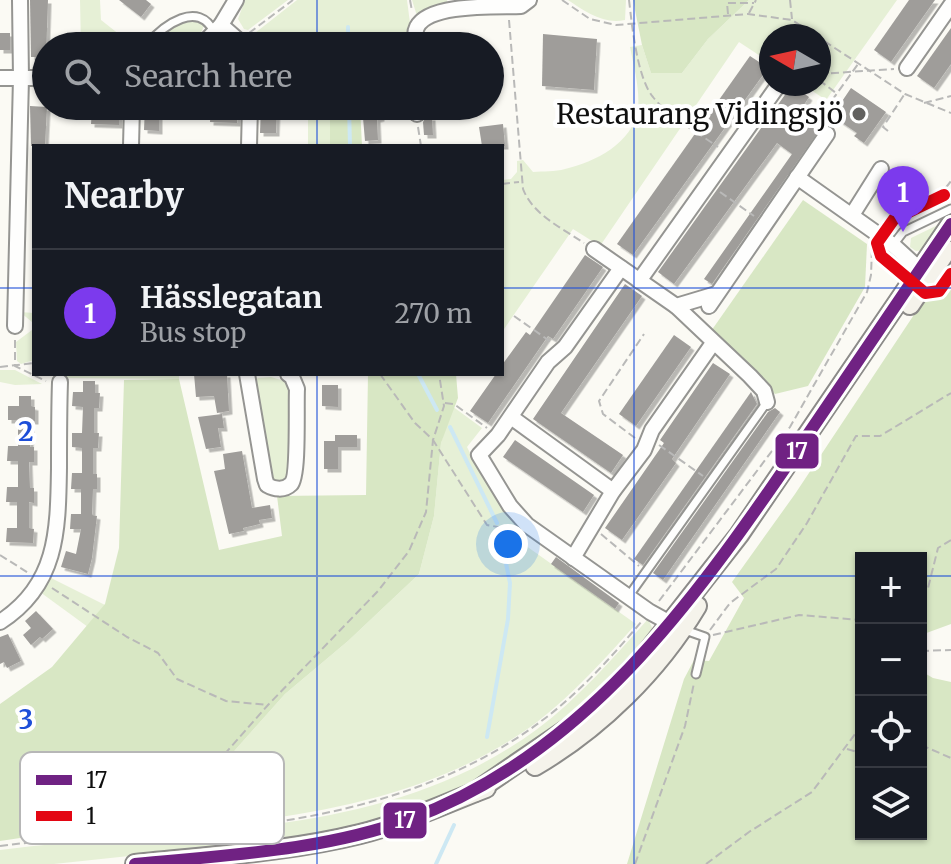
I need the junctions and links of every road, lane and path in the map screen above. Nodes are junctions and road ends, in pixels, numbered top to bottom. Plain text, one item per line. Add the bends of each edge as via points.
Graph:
1 (20, 0) edge
2 (236, 0) edge
3 (293, 0) edge
4 (529, 0) edge
5 (562, 0) edge
6 (629, 0) edge
7 (790, 0) edge
8 (755, 2) edge
9 (951, 5) edge
10 (510, 7) junction
11 (748, 14) junction
12 (728, 15) junction
13 (792, 20) junction
14 (798, 24) edge
15 (632, 26) junction
16 (218, 30) junction
17 (158, 32) edge
18 (222, 32) edge
19 (256, 32) edge
20 (415, 32) edge
21 (831, 45) edge
22 (859, 63) junction
23 (907, 68) joint
24 (870, 70) junction
25 (853, 71) junction
26 (831, 73) edge
27 (0, 78) edge
28 (21, 78) junction
29 (32, 78) edge
30 (831, 89) edge
31 (837, 93) junction
32 (905, 94) junction
33 (771, 96) edge
34 (951, 96) edge
35 (923, 103) junction
36 (951, 113) edge
37 (132, 120) edge
38 (250, 120) edge
39 (418, 120) edge
40 (878, 124) dead end
41 (883, 127) junction
42 (888, 131) dead end
43 (827, 134) joint
44 (131, 144) edge
45 (249, 144) edge
46 (421, 144) edge
47 (729, 154) junction
48 (886, 170) joint
49 (797, 177) junction
50 (951, 181) edge
51 (521, 182) junction
52 (706, 183) junction
53 (504, 184) edge
54 (912, 207) junction
55 (951, 209) edge
56 (852, 215) junction
57 (916, 218) dead end
58 (765, 224) junction
59 (951, 224) edge
60 (875, 232) junction
61 (951, 244) edge
62 (893, 245) junction
63 (594, 249) joint
64 (621, 268) junction
65 (924, 274) junction
66 (639, 281) junction
67 (676, 306) junction
68 (514, 316) dead end
69 (15, 326) joint
70 (644, 334) dead end
71 (713, 343) junction
72 (561, 350) junction
73 (32, 363) edge
74 (15, 366) junction
75 (0, 367) edge
76 (32, 375) edge
77 (33, 376) edge
78 (247, 376) edge
79 (291, 376) edge
80 (381, 376) edge
81 (439, 376) edge
82 (60, 382) joint
83 (951, 393) edge
84 (767, 402) joint
85 (444, 403) junction
86 (511, 417) junction
87 (498, 435) junction
88 (433, 440) junction
89 (647, 441) junction
90 (711, 481) junction
91 (613, 491) junction
92 (527, 525) junction
93 (592, 525) junction
94 (951, 540) edge
95 (0, 555) edge
96 (573, 558) junction
97 (646, 572) junction
98 (40, 580) junction
99 (927, 589) edge
100 (628, 597) junction
101 (650, 612) junction
102 (855, 620) edge
103 (0, 622) edge
104 (677, 627) junction
105 (705, 637) junction
106 (951, 650) edge
107 (927, 651) edge
108 (696, 674) joint
109 (268, 705) junction
110 (855, 734) edge
111 (845, 748) junction
112 (927, 748) edge
113 (855, 751) edge
114 (225, 752) edge
115 (951, 758) edge
116 (284, 820) edge
117 (20, 843) edge
118 (0, 846) edge
119 (135, 864) edge
120 (635, 864) edge
121 (706, 864) edge

1 - 28 street
2 - 16 street
3 - 19 path
4 - 10 street
5 - 15 path via 601,23
6 - 15 path
7 - 13 path
8 - 11 path
8 - 12 path via 727,3
9 - 23 street
10 - 20 street via 434,12
10 - 51 path
11 - 12 path
11 - 13 path
12 - 15 path
13 - 14 path
15 - 47 path via 652,97
16 - 17 lane via 203,12 190,8 173,14
16 - 18 street
21 - 22 path
22 - 24 path
22 - 25 path
23 - 24 path
24 - 25 path
24 - 32 path
25 - 26 path
25 - 31 path
27 - 28 street
28 - 29 street
28 - 69 street
30 - 31 path
31 - 43 path via 825,110
32 - 35 path
32 - 41 path
33 - 47 street
34 - 35 path
35 - 36 path
37 - 44 street
38 - 45 street
39 - 46 path
40 - 41 path
41 - 42 path
43 - 49 street
47 - 52 street
48 - 54 path via 894,194
48 - 56 street
49 - 56 street
49 - 58 street
50 - 54 path via 938,196
51 - 53 path
51 - 63 path via 539,213
52 - 58 path
52 - 66 street
54 - 57 path
54 - 60 path via 891,213
55 - 62 lane via 903,232
56 - 60 street
58 - 67 street via 712,300
59 - 65 main road
60 - 62 street
60 - 101 path via 867,292 790,427
61 - 65 main road
62 - 65 street
63 - 64 street
64 - 66 street
64 - 72 street
65 - 104 main road via 846,395 790,461
66 - 67 street
67 - 71 street
68 - 72 path
69 - 74 path
70 - 89 path via 599,406 603,414
71 - 84 street via 764,391
71 - 89 street
72 - 86 street
73 - 74 path
74 - 75 path
74 - 76 path
77 - 82 path
78 - 79 street via 265,479 277,489 292,483 295,469 297,389
80 - 88 path
81 - 85 path
82 - 98 street via 56,538
83 - 105 path via 880,436 856,436 776,569 730,603
84 - 90 lane
85 - 87 path via 454,404
85 - 88 path
86 - 87 street
86 - 91 street
87 - 92 street via 479,455
88 - 92 path via 487,525 511,531
88 - 109 path via 426,512 409,551 378,591
89 - 90 path
89 - 91 street
90 - 97 lane
91 - 93 street
92 - 96 street
93 - 96 street
93 - 97 path
94 - 99 path via 938,548
95 - 98 path
96 - 100 street
97 - 100 lane
98 - 103 street
98 - 109 path via 158,653 177,679 226,701
100 - 101 street
101 - 104 street
101 - 116 path via 579,691 498,750 405,792
102 - 105 path via 799,615
104 - 105 lane
104 - 119 main road via 597,705 475,792 359,834
105 - 108 lane
106 - 107 path
108 - 120 path via 685,726
109 - 114 path
110 - 111 path
111 - 113 path
111 - 121 path via 812,792
112 - 115 path
117 - 118 path

